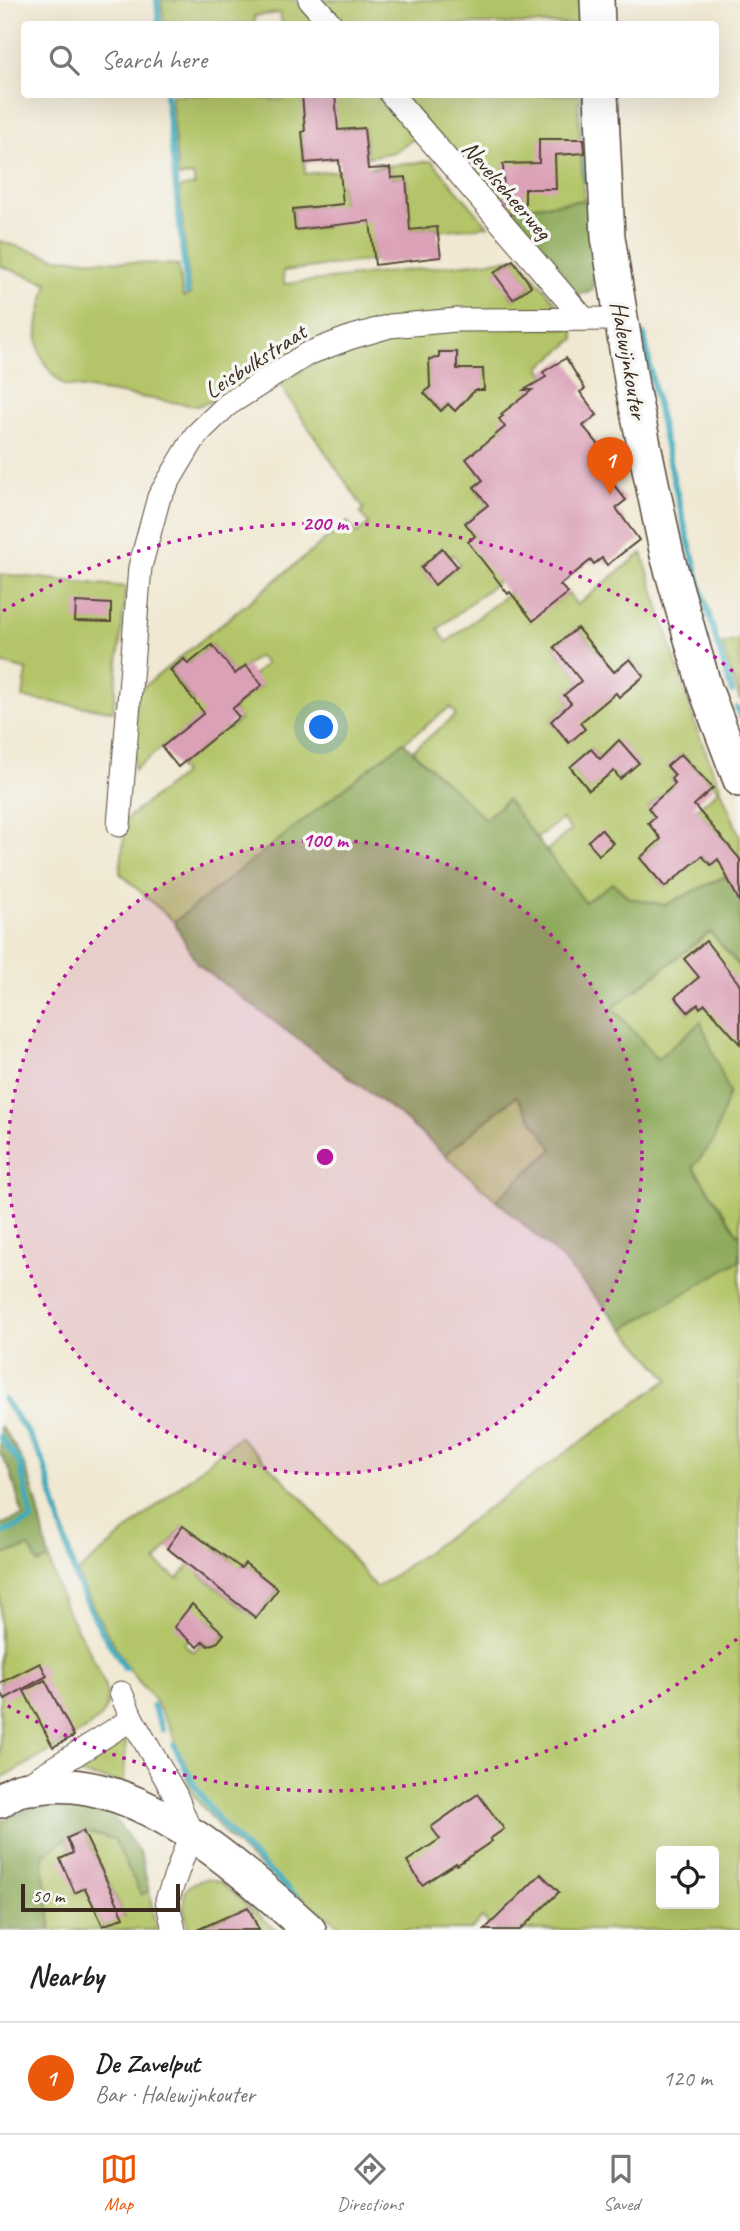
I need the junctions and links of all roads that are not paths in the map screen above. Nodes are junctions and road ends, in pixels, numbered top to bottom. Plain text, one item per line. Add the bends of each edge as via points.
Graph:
1 (310, 0) edge
2 (597, 0) edge
3 (328, 21) edge
4 (598, 21) edge
5 (394, 98) edge
6 (600, 98) edge
7 (584, 319) junction
8 (622, 320) junction
9 (740, 780) edge
10 (120, 825) dead end
11 (121, 1693) dead end
12 (132, 1719) junction
13 (9, 1795) edge
14 (191, 1833) junction
15 (174, 1930) edge
16 (309, 1930) edge

1 - 3 street
2 - 4 street
5 - 7 street, Nevelseheerweg
6 - 8 street, Halewijnkouter via 608,237
7 - 8 street, Leisbulkstraat
7 - 10 street, Leisbulkstraat via 416,322 349,338 307,354 265,380 227,405 196,436 159,497 139,567
8 - 9 street, Halewijnkouter via 667,555 705,688
11 - 12 street
12 - 13 street
12 - 14 street via 176,1796
13 - 14 street via 58,1784 96,1788
14 - 15 street via 167,1900
14 - 16 street via 247,1874

